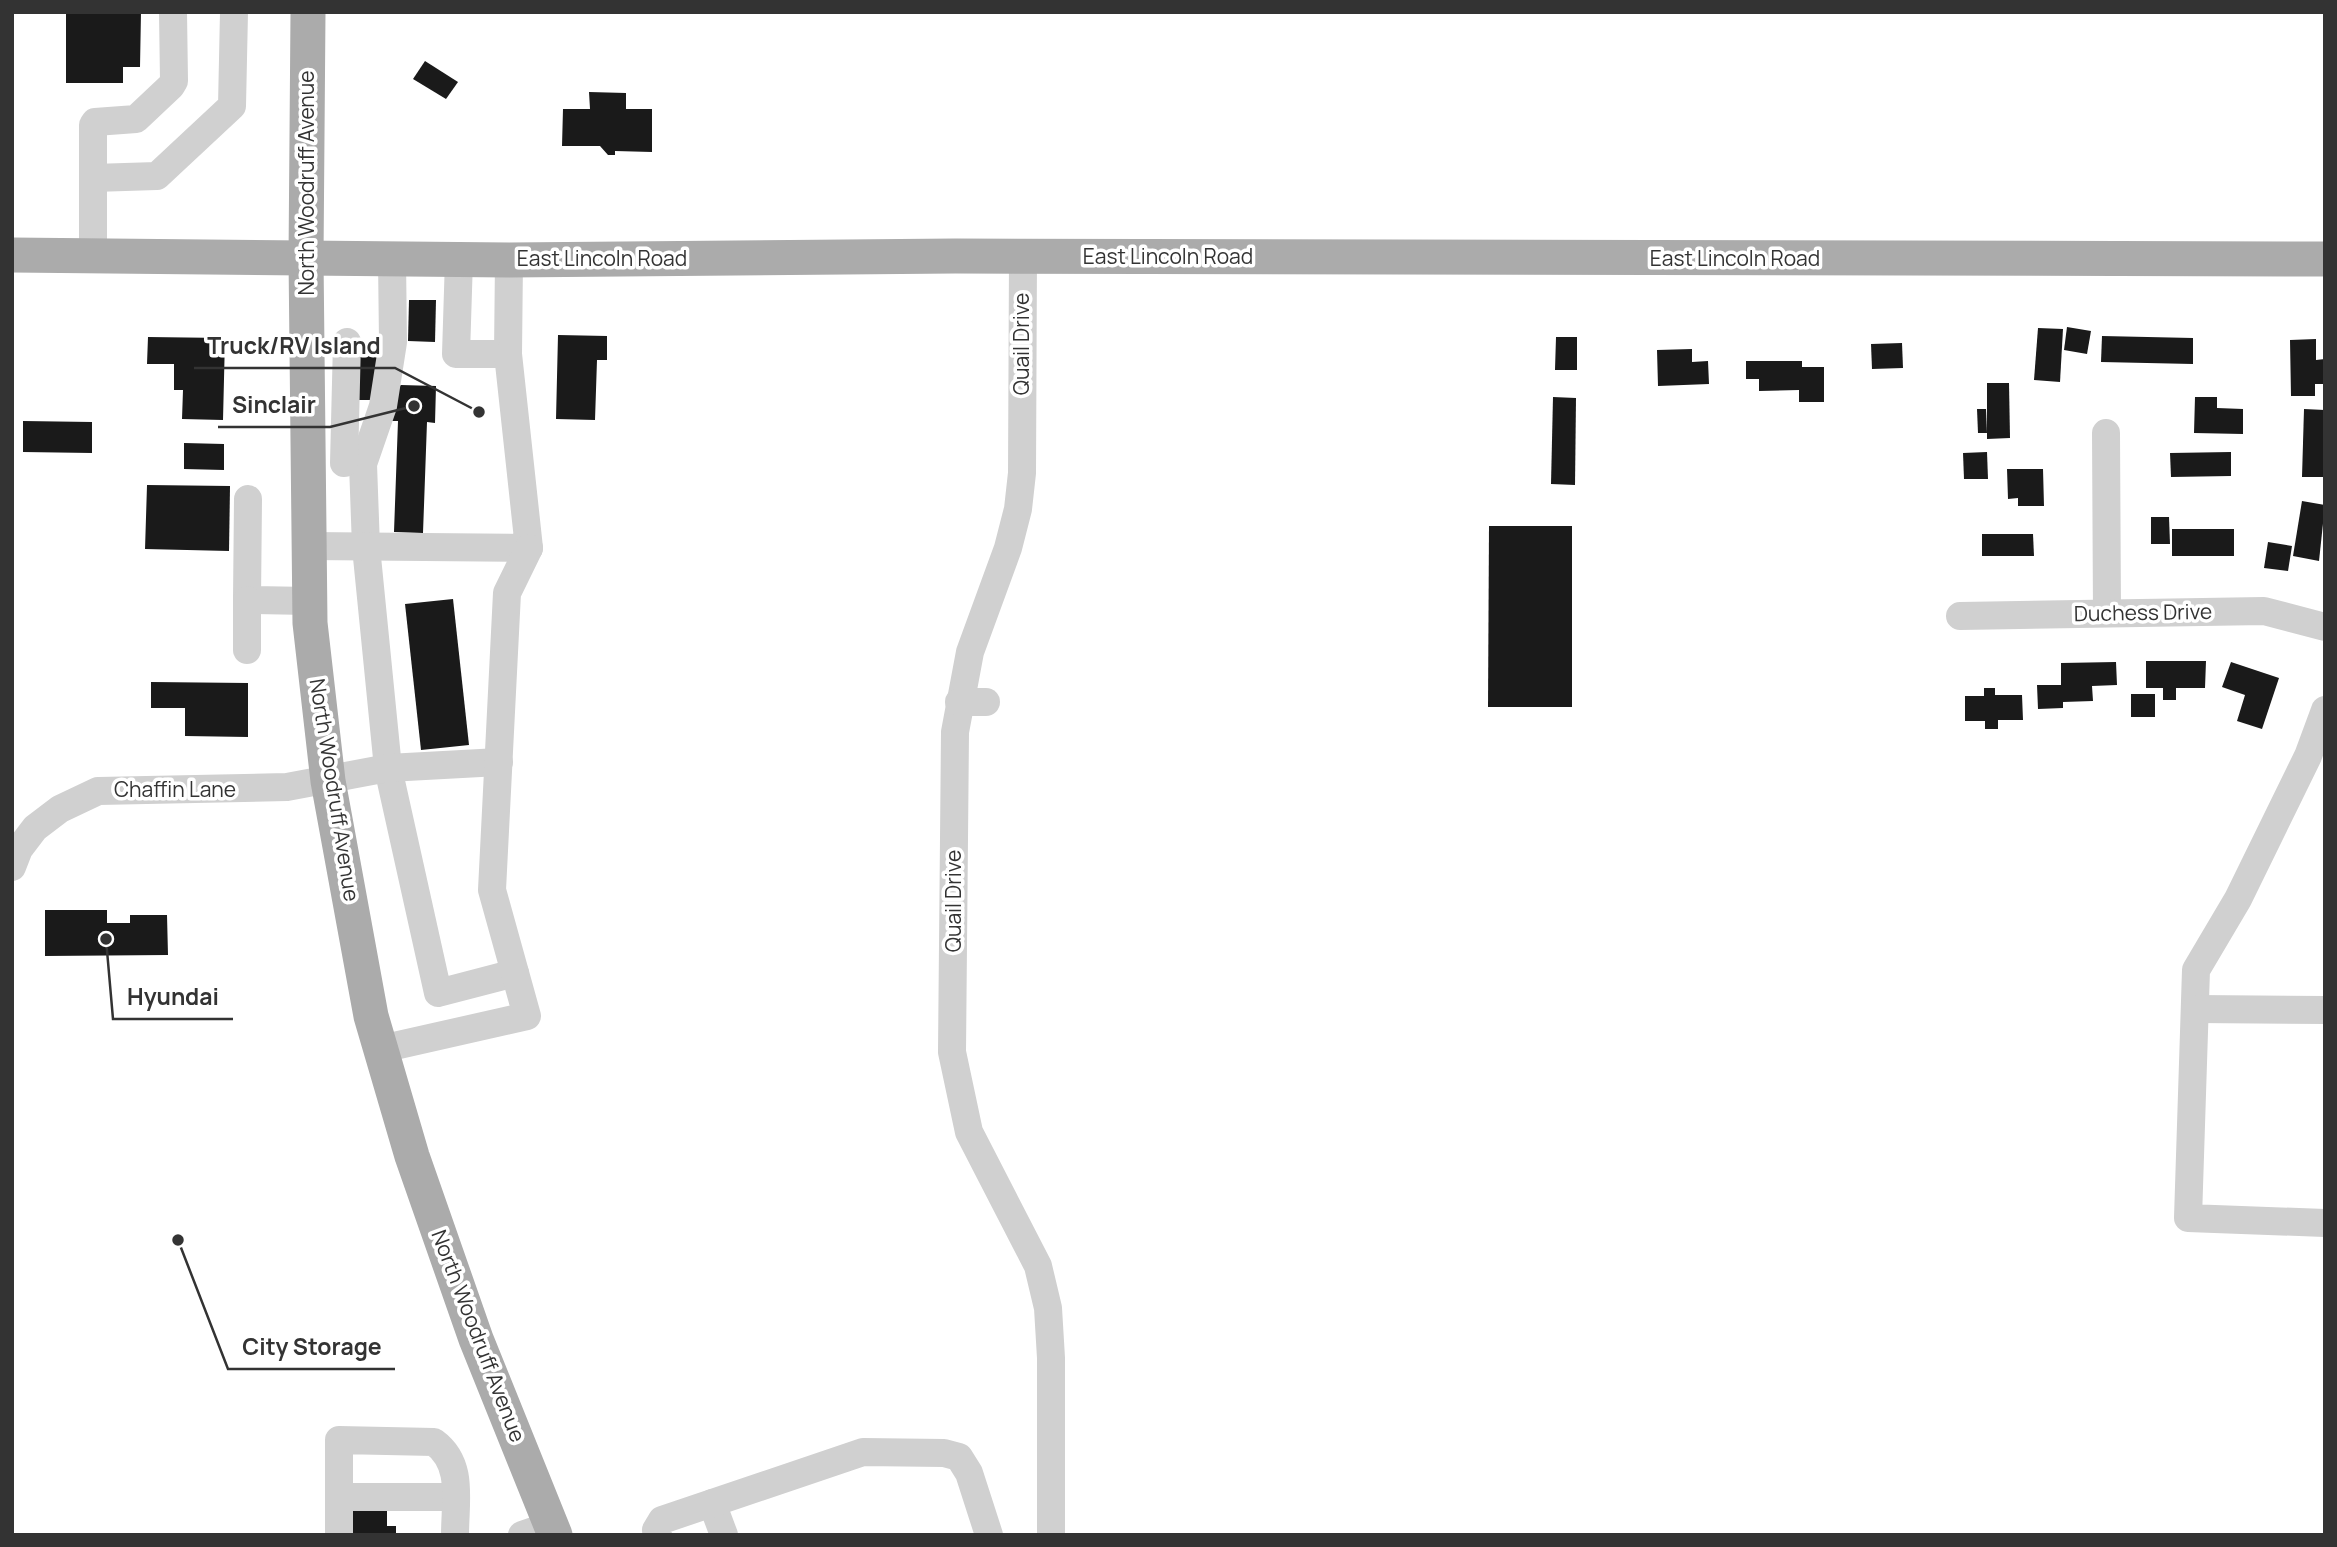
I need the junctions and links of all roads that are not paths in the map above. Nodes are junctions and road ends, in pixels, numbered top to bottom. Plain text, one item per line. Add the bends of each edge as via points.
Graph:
1 (173, 12) edge
2 (234, 12) edge
3 (308, 12) edge
4 (93, 178) junction
5 (12, 254) edge
6 (93, 256) junction
7 (1023, 257) junction
8 (306, 258) junction
9 (392, 259) junction
10 (459, 259) junction
11 (2325, 259) edge
12 (509, 260) junction
13 (306, 342) junction
14 (347, 342) junction
15 (393, 342) junction
16 (508, 354) junction
17 (2106, 433) dead end
18 (308, 463) junction
19 (354, 463) junction
20 (248, 499) dead end
21 (309, 546) junction
22 (366, 547) junction
23 (529, 548) junction
24 (247, 600) junction
25 (309, 601) junction
26 (2107, 613) junction
27 (1959, 616) dead end
28 (2325, 627) edge
29 (247, 650) dead end
30 (2325, 710) edge
31 (499, 762) junction
32 (388, 768) junction
33 (328, 781) junction
34 (22, 827) edge
35 (12, 867) edge
36 (515, 973) junction
37 (2196, 1009) junction
38 (2325, 1010) edge
39 (381, 1049) junction
40 (2325, 1223) edge
41 (339, 1497) junction
42 (454, 1497) junction
43 (712, 1503) junction
44 (542, 1532) edge
45 (985, 1534) edge
46 (339, 1535) edge
47 (455, 1535) edge
48 (658, 1535) edge
49 (724, 1535) edge
50 (1051, 1535) edge

1 - 4 street via 174,81 136,119 95,122
2 - 4 street via 232,106 157,176
3 - 8 main road, North Woodruff Avenue
4 - 6 street
5 - 6 main road, East Lincoln Road
6 - 8 main road, East Lincoln Road
7 - 11 main road, East Lincoln Road
7 - 12 main road, East Lincoln Road
7 - 50 street, Quail Drive via 1018,509 970,652 973,702 955,732 953,1052 969,1132 1038,1266 1048,1308
8 - 9 main road, East Lincoln Road
8 - 13 main road, North Woodruff Avenue
9 - 10 main road, East Lincoln Road
9 - 15 street
10 - 12 main road, East Lincoln Road
10 - 16 street via 456,354
12 - 16 street
13 - 14 street
13 - 18 main road, North Woodruff Avenue
14 - 15 street
14 - 19 street
15 - 19 street via 383,406
16 - 23 street
17 - 26 street
18 - 19 street
18 - 21 main road, North Woodruff Avenue
19 - 22 street
20 - 24 street
21 - 22 street
21 - 25 main road, North Woodruff Avenue
22 - 23 street
22 - 32 street
23 - 31 street via 507,593
24 - 25 street
24 - 29 street
25 - 33 main road, North Woodruff Avenue
26 - 27 street, Duchess Drive
26 - 28 street, Duchess Drive via 2264,611
30 - 37 street via 2297,780 2238,899 2196,970
31 - 32 street, Chaffin Lane
31 - 36 street via 492,890
32 - 33 street, Chaffin Lane
32 - 36 street via 438,993
33 - 34 street, Chaffin Lane via 253,790 98,791
33 - 39 main road, North Woodruff Avenue
34 - 35 street, Chaffin Lane
36 - 39 street via 527,1016
37 - 38 street
37 - 40 street via 2188,1218
39 - 44 main road, North Woodruff Avenue via 412,1156
41 - 42 street
41 - 42 street via 339,1440 434,1442 455,1465
41 - 46 street
42 - 47 street
43 - 45 street via 863,1452 944,1453 959,1457 969,1473
43 - 48 street via 662,1520
43 - 49 street

